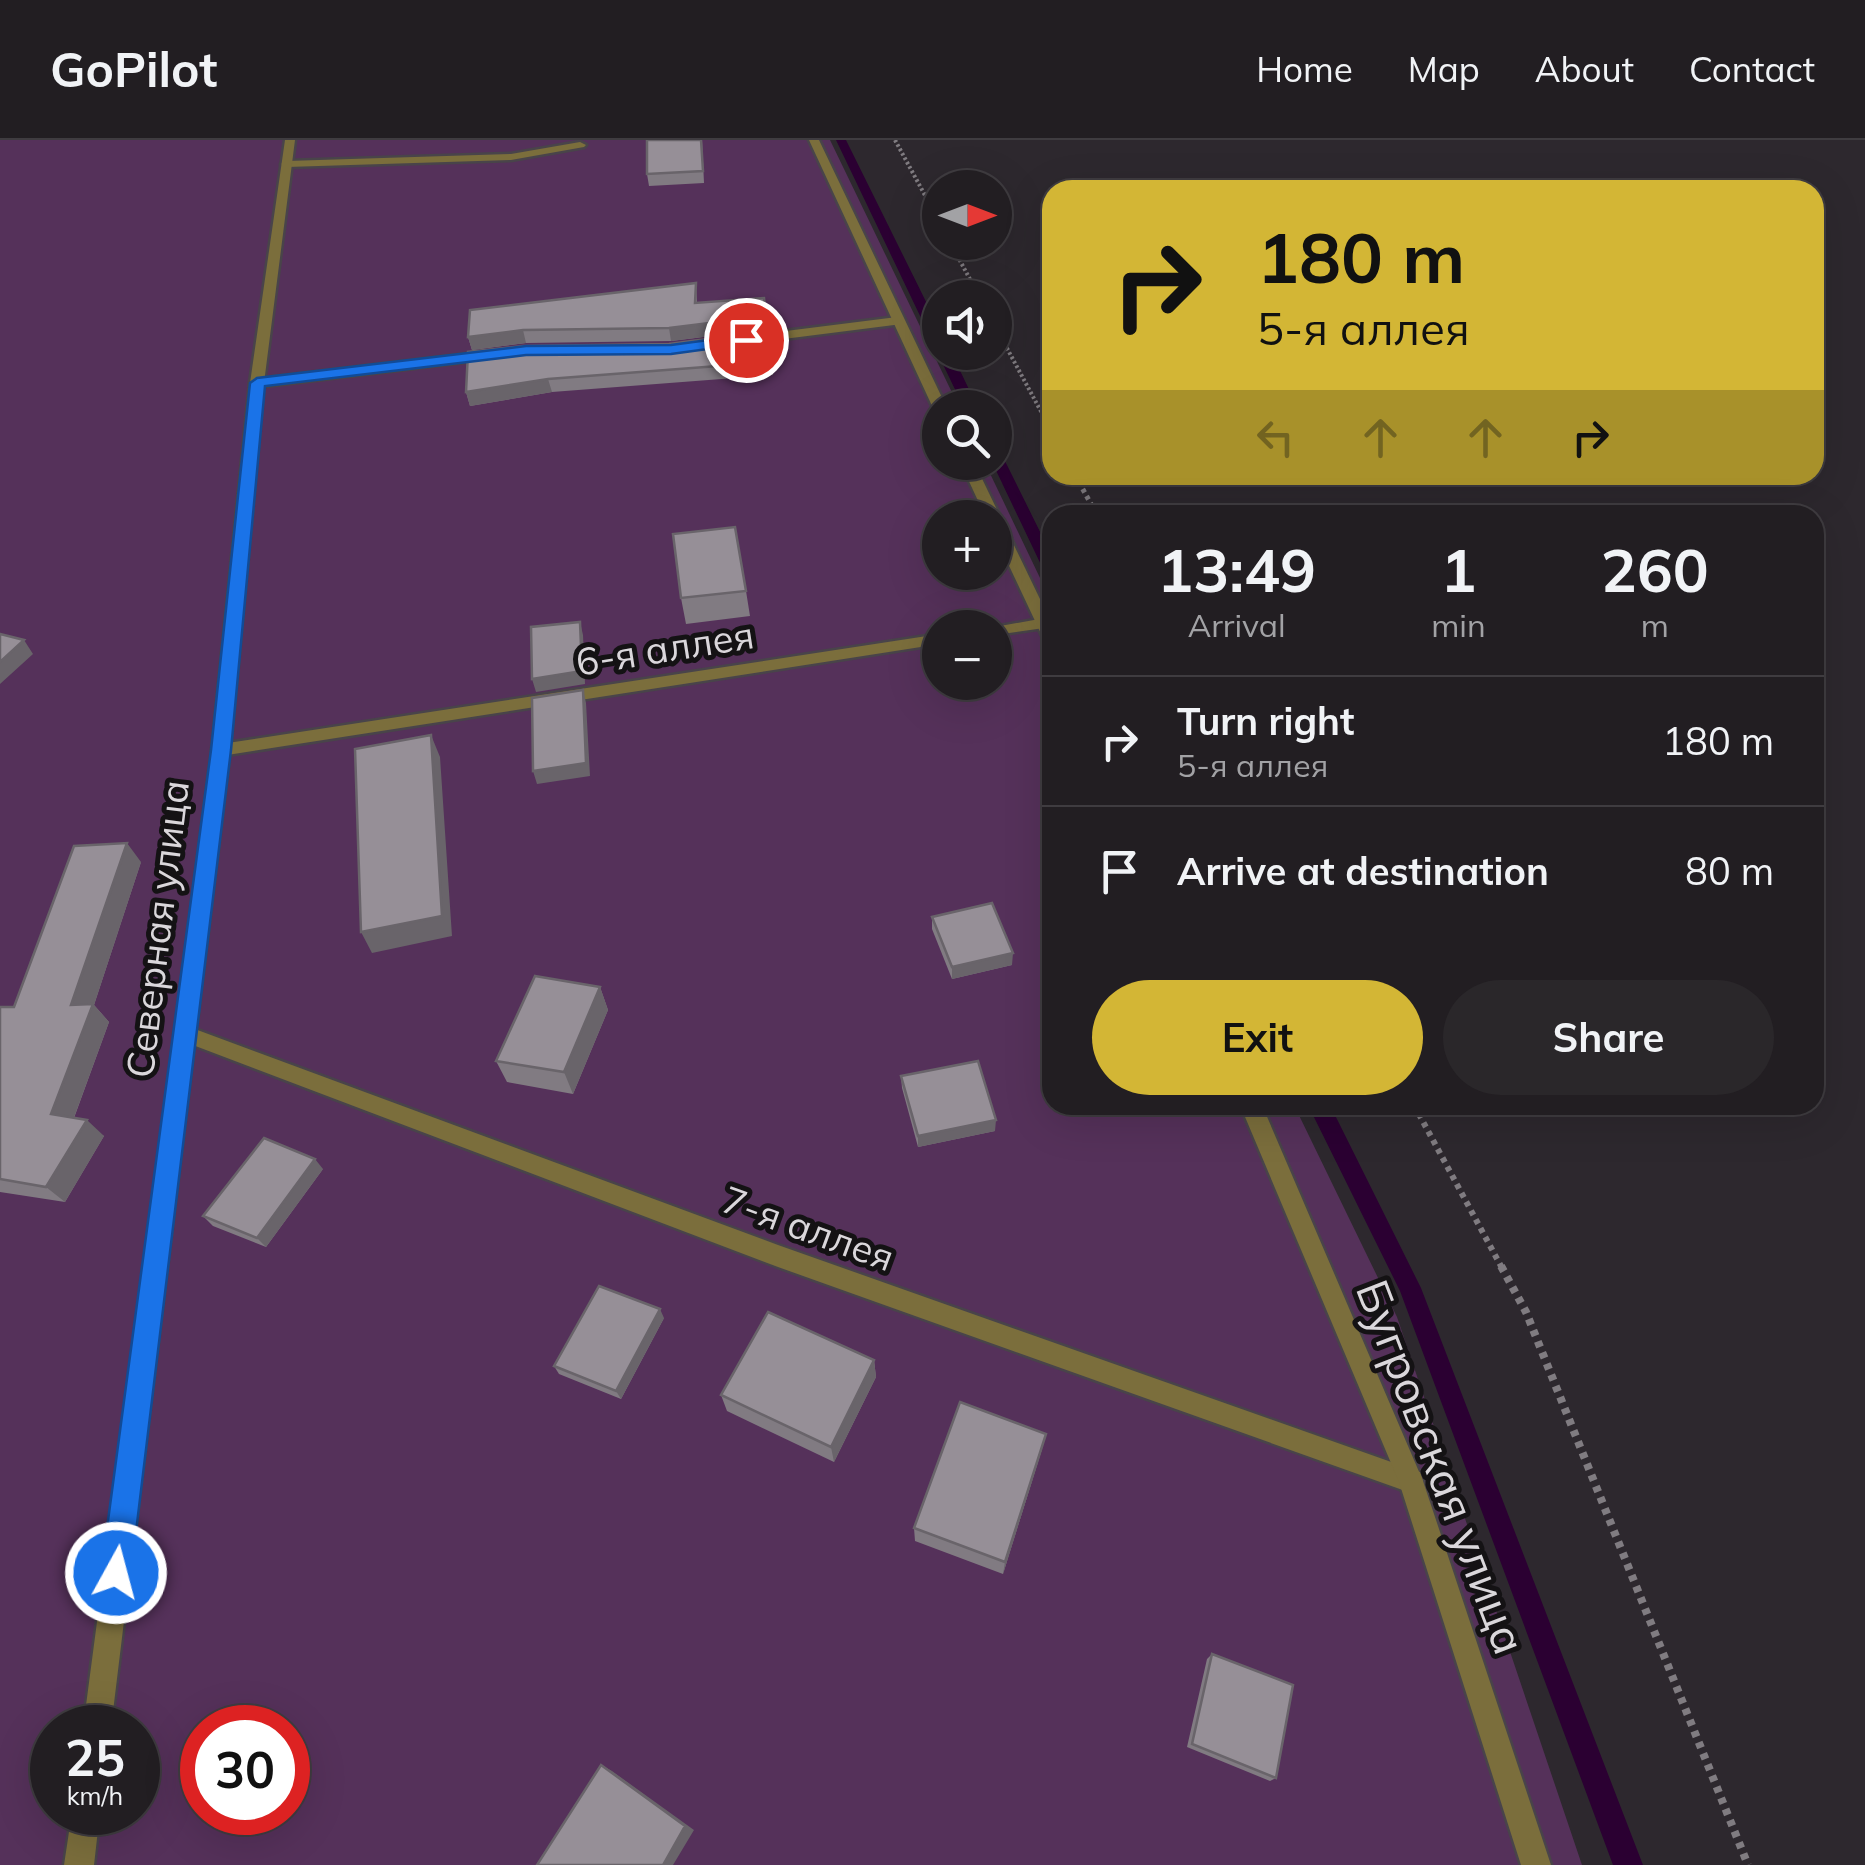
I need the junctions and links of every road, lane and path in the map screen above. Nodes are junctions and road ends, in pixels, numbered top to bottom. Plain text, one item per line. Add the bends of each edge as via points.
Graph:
1 (290, 140) edge
2 (814, 140) edge
3 (895, 140) edge
4 (580, 146) dead end
5 (286, 164) junction
6 (922, 190) edge
7 (897, 321) junction
8 (728, 342) edge
9 (507, 353) edge
10 (1012, 358) edge
11 (257, 383) junction
12 (931, 390) edge
13 (1042, 413) edge
14 (1012, 556) edge
15 (1042, 617) edge
16 (1042, 623) edge
17 (1012, 628) edge
18 (922, 642) edge
19 (221, 750) junction
20 (184, 1033) junction
21 (1255, 1115) edge
22 (1419, 1115) edge
23 (1411, 1482) junction
24 (100, 1705) edge
25 (83, 1835) edge
26 (80, 1865) edge
27 (1536, 1865) edge
28 (1748, 1865) edge

1 - 5 street, Северная улица
2 - 7 street
3 - 6 path
4 - 5 street via 511,158
5 - 11 street, Северная улица
7 - 8 street
7 - 12 street
9 - 11 street
10 - 13 path
11 - 19 street, Северная улица
14 - 15 street
16 - 17 street
18 - 19 street, 6-я аллея
19 - 20 street, Северная улица
20 - 23 street, 7-я аллея via 778,1256
20 - 24 street, Северная улица
21 - 23 street, Бугровская улица
22 - 28 path via 1526,1312
23 - 27 street, Бугровская улица
25 - 26 street

